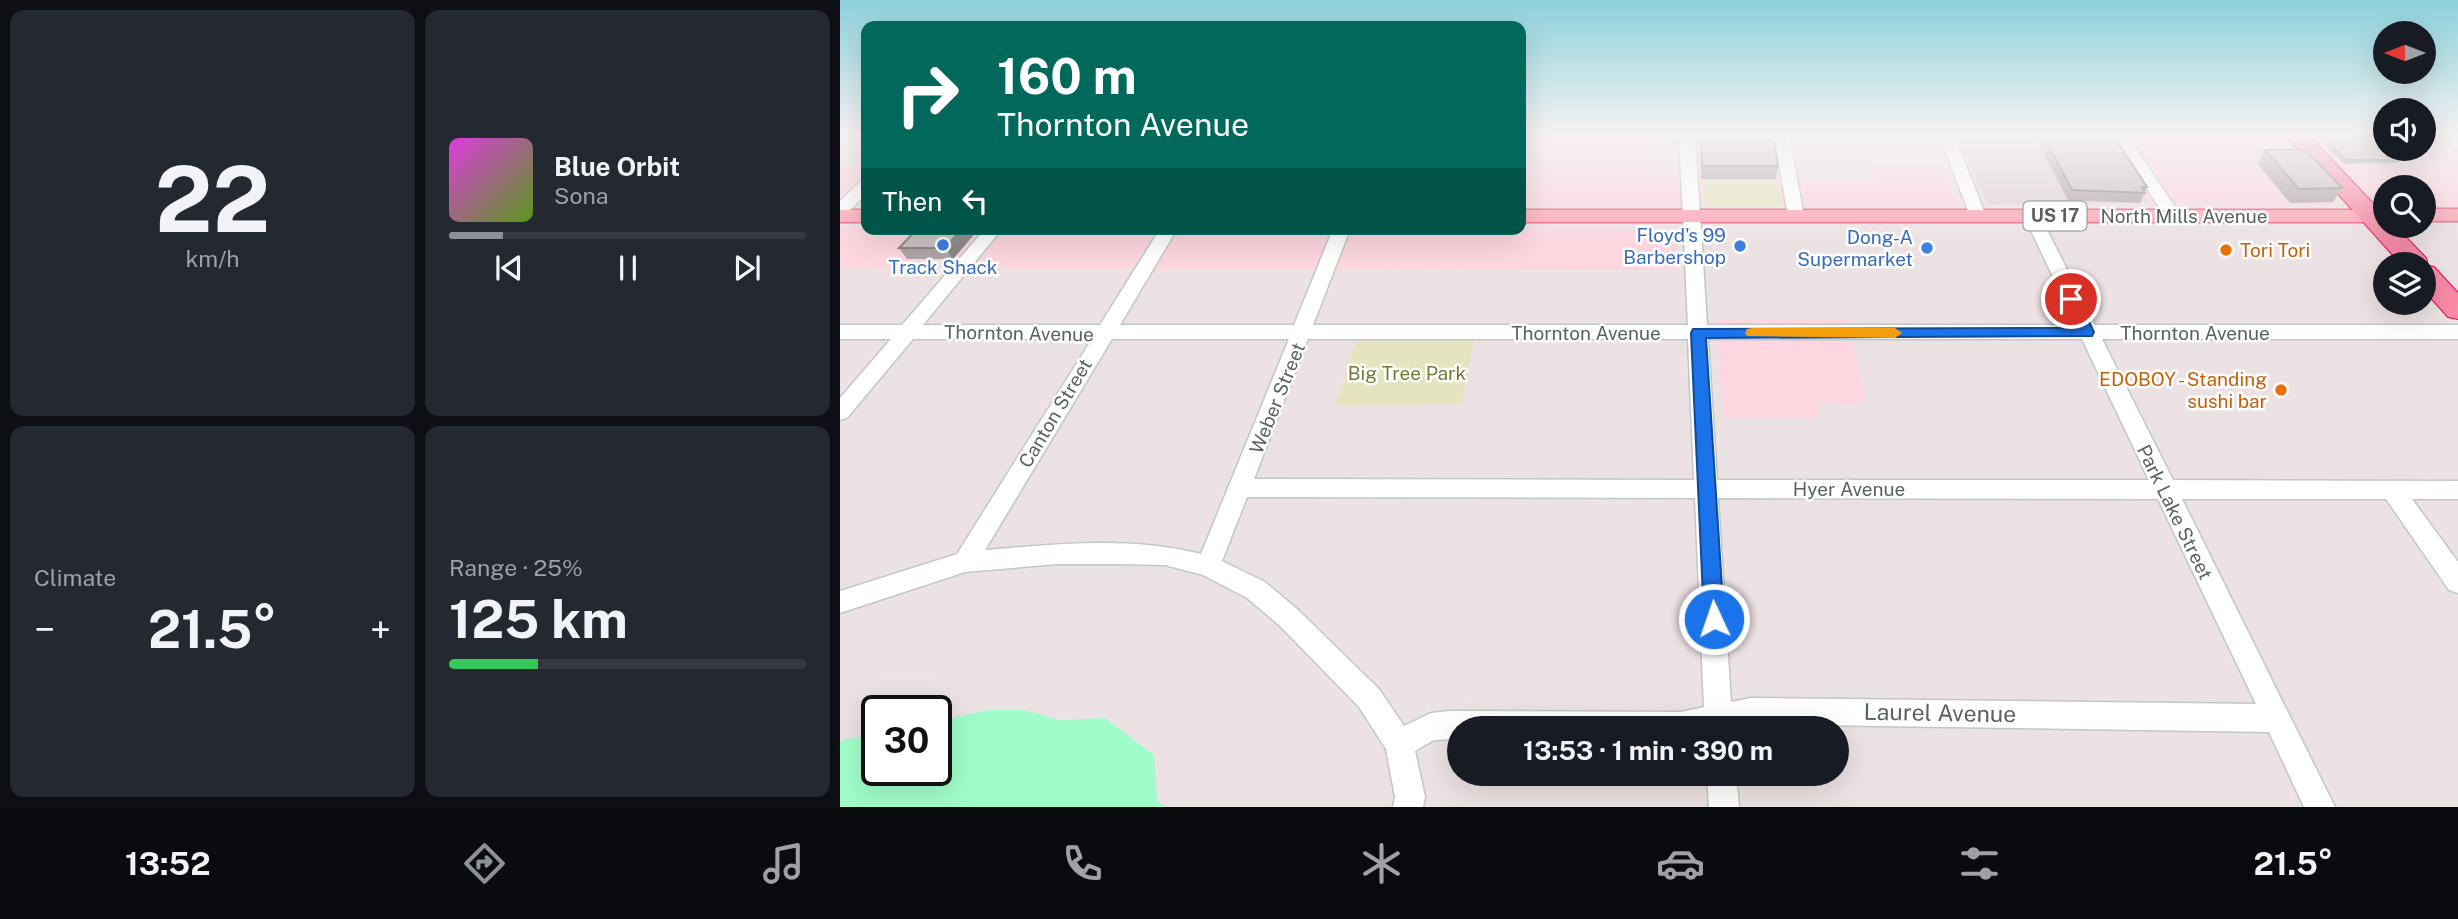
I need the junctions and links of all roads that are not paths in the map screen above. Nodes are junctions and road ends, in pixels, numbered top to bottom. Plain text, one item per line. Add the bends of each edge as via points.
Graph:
1 (1689, 173) edge
2 (1789, 173) edge
3 (1960, 173) edge
4 (2145, 173) edge
5 (2334, 173) edge
6 (861, 190) edge
7 (840, 210) edge
8 (2373, 211) edge
9 (2436, 215) edge
10 (2458, 215) edge
11 (840, 216) edge
12 (861, 216) edge
13 (1526, 216) edge
14 (1796, 216) junction
15 (1978, 216) junction
16 (2032, 216) junction
17 (2173, 216) junction
18 (2373, 216) edge
19 (1692, 217) junction
20 (989, 235) edge
21 (1165, 235) edge
22 (1340, 235) edge
23 (2395, 238) edge
24 (2406, 252) edge
25 (2436, 286) edge
26 (2458, 310) edge
27 (840, 332) edge
28 (905, 332) junction
29 (1303, 332) junction
30 (2087, 332) junction
31 (2458, 332) edge
32 (1699, 333) junction
33 (1104, 334) junction
34 (840, 412) edge
35 (1240, 488) junction
36 (2164, 488) junction
37 (1707, 489) junction
38 (2392, 490) junction
39 (2458, 490) edge
40 (965, 562) junction
41 (1208, 566) junction
42 (2458, 582) edge
43 (840, 602) edge
44 (1719, 716) edge
45 (1736, 716) edge
46 (2276, 718) junction
47 (1447, 725) edge
48 (1399, 744) junction
49 (1723, 786) edge
50 (1408, 807) edge
51 (1724, 807) edge
52 (2320, 807) edge

1 - 19 street
2 - 14 street
3 - 15 street
4 - 17 street
5 - 8 highway
6 - 7 street
9 - 10 main road
11 - 12 main road
13 - 19 main road, North Mills Avenue / US 17
14 - 15 main road, North Mills Avenue / US 17
14 - 19 main road, North Mills Avenue / US 17
15 - 16 main road, North Mills Avenue / US 17
16 - 17 main road, North Mills Avenue / US 17
16 - 30 street, Park Lake Street
17 - 18 main road, North Mills Avenue / US 17
19 - 32 street
20 - 28 street
21 - 33 street, Canton Street
22 - 29 street, Weber Street
23 - 24 highway
25 - 26 highway
27 - 28 street, Thornton Avenue
28 - 33 street, Thornton Avenue
28 - 34 street
29 - 32 street, Thornton Avenue
29 - 33 street, Thornton Avenue
29 - 35 street, Weber Street
30 - 31 street, Thornton Avenue
30 - 32 street, Thornton Avenue
30 - 36 street, Park Lake Street
32 - 37 street
33 - 40 street, Canton Street
35 - 37 street, Hyer Avenue
35 - 41 street, Weber Street
36 - 37 street, Hyer Avenue
36 - 38 street, Hyer Avenue
36 - 46 street, Park Lake Street
37 - 44 street
38 - 39 street, Hyer Avenue
38 - 42 street
40 - 41 street via 1119,554 1165,555
40 - 43 street
41 - 48 street via 1256,590 1288,617 1369,698
45 - 46 street, Laurel Avenue via 1751,711
46 - 52 street, Park Lake Street
47 - 48 street, Laurel Avenue via 1431,727
48 - 50 street
49 - 51 street

